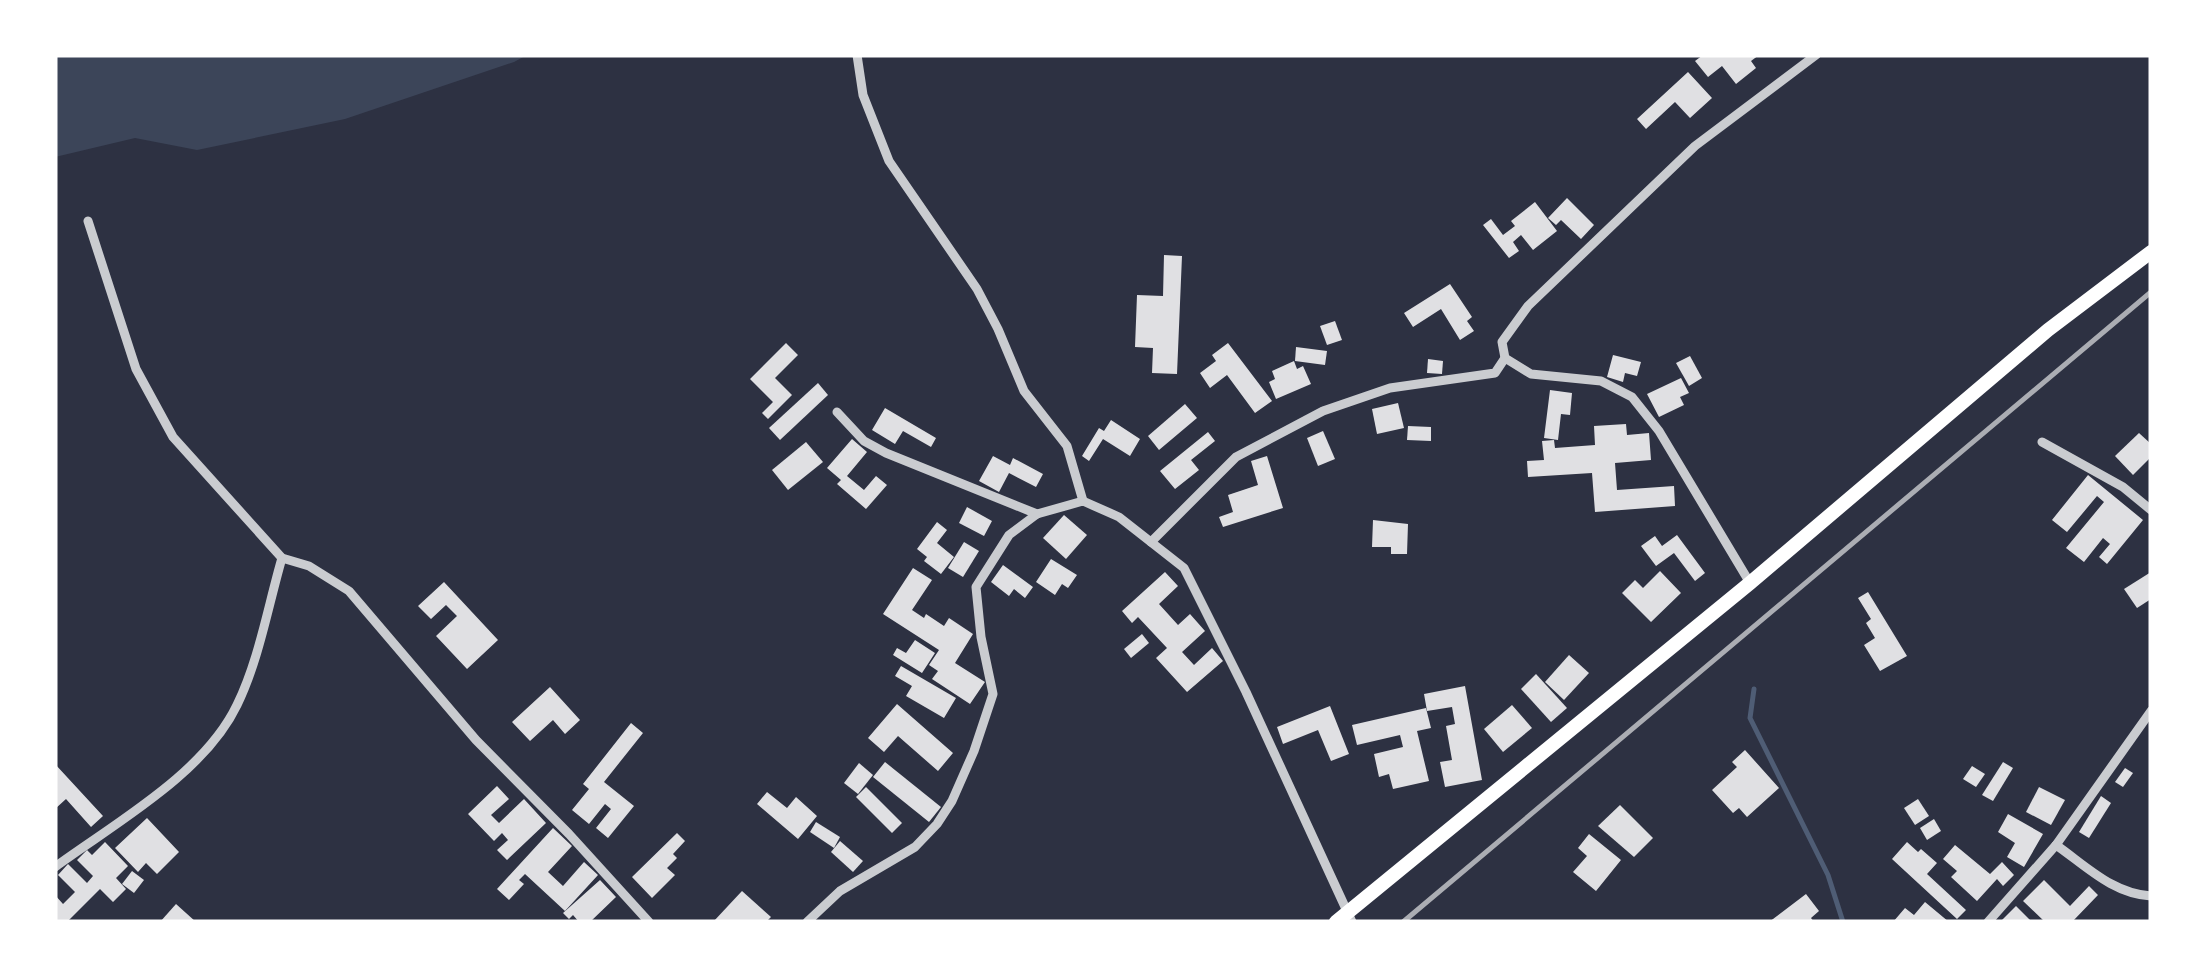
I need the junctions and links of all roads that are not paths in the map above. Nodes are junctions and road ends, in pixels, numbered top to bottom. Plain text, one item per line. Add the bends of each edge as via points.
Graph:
1 (856, 55) edge
2 (1816, 55) edge
3 (88, 221) dead end
4 (2151, 252) edge
5 (1505, 358) junction
6 (837, 412) dead end
7 (2042, 442) dead end
8 (1083, 501) junction
9 (2151, 510) edge
10 (1036, 514) junction
11 (1151, 542) junction
12 (282, 558) junction
13 (1750, 583) junction
14 (2151, 711) edge
15 (2056, 845) junction
16 (55, 867) edge
17 (2151, 896) edge
18 (1345, 919) edge
19 (649, 922) edge
20 (808, 922) edge
21 (1988, 922) edge

1 - 8 street via 863,95 889,162 977,289 1024,391 1067,446
2 - 5 street via 1695,146 1598,237 1528,306 1502,342
3 - 12 street via 136,369 174,438
4 - 13 main road via 2048,330
5 - 11 street via 1495,373 1390,388 1323,410 1236,456
5 - 13 street via 1531,374 1601,381 1632,397
6 - 10 street via 886,453
7 - 9 street via 2124,487
8 - 10 street
8 - 11 street
10 - 20 street via 1009,535 976,587 993,694 952,801 915,847 840,891
11 - 18 street via 1184,568
12 - 16 street via 246,684 227,724 165,787
12 - 19 street via 348,590 476,740
13 - 18 main road
14 - 15 street
15 - 17 street via 2112,885
15 - 21 street

